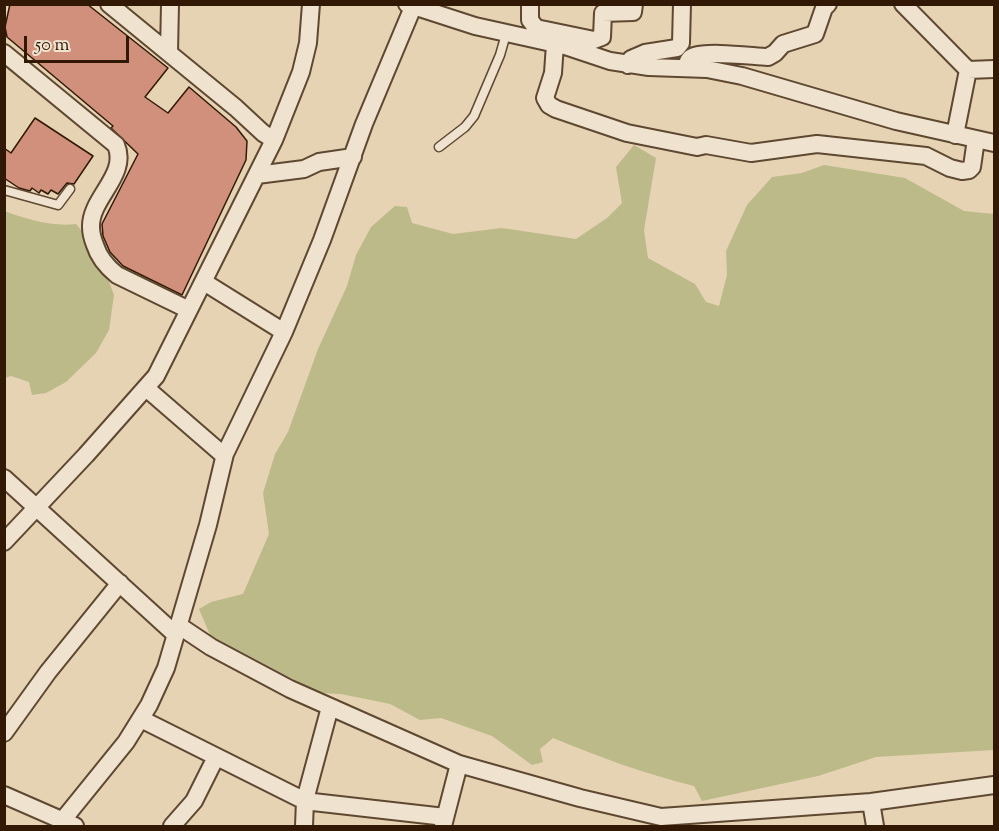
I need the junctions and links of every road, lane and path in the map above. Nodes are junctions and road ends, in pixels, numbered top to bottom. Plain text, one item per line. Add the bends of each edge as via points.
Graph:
1 (109, 4) edge
2 (170, 4) edge
3 (311, 4) edge
4 (531, 4) edge
5 (633, 4) edge
6 (682, 4) edge
7 (828, 4) edge
8 (903, 4) edge
9 (410, 6) edge
10 (506, 34) junction
11 (555, 44) junction
12 (4, 53) edge
13 (169, 53) junction
14 (628, 65) junction
15 (686, 68) junction
16 (994, 69) edge
17 (968, 70) junction
18 (955, 135) junction
19 (976, 139) junction
20 (274, 140) junction
21 (994, 143) edge
22 (439, 147) dead end
23 (353, 157) junction
24 (257, 175) junction
25 (70, 189) dead end
26 (4, 190) edge
27 (204, 282) junction
28 (189, 310) junction
29 (284, 332) junction
30 (147, 388) junction
31 (225, 454) junction
32 (4, 478) edge
33 (37, 507) junction
34 (4, 542) edge
35 (120, 583) junction
36 (176, 629) junction
37 (330, 707) junction
38 (141, 719) junction
39 (4, 733) edge
40 (216, 757) junction
41 (459, 764) junction
42 (994, 785) edge
43 (5, 796) edge
44 (305, 800) junction
45 (872, 802) junction
46 (444, 822) edge
47 (660, 822) edge
48 (68, 824) edge
49 (172, 826) edge
50 (304, 826) edge
51 (875, 826) edge

1 - 13 street
2 - 13 street
3 - 20 street via 301,72
4 - 5 street via 530,20 536,28 594,40 602,37 603,13 633,12
6 - 14 street via 681,43 677,48 645,53 631,59
7 - 15 street via 815,34 783,44 768,57 693,56
8 - 17 street
9 - 10 street
9 - 23 street
10 - 11 street
10 - 22 lane via 474,116
11 - 14 street
11 - 19 street via 553,73 545,98 549,105 627,133 751,153 817,144 839,146 926,156 962,171 972,167
12 - 28 street via 116,145 120,154 118,165 94,211 91,226 100,257 117,275
13 - 20 street
14 - 15 street
15 - 18 street via 742,76
16 - 17 street
17 - 18 street
18 - 19 street
19 - 21 street
20 - 24 street
23 - 24 street
23 - 29 street
24 - 27 street
25 - 26 lane via 58,205
27 - 28 street
27 - 29 street
28 - 30 street
29 - 31 street
30 - 31 street
30 - 33 street
31 - 36 street
32 - 33 street
33 - 34 street
33 - 35 street
35 - 36 street
35 - 39 street
36 - 37 street
36 - 38 street via 166,668
37 - 41 street
37 - 44 street
38 - 40 street
38 - 48 street
40 - 44 street
40 - 49 street via 194,801
41 - 46 street
41 - 47 street
42 - 45 street
43 - 48 street
44 - 46 street
44 - 50 street
45 - 47 street
45 - 51 street

